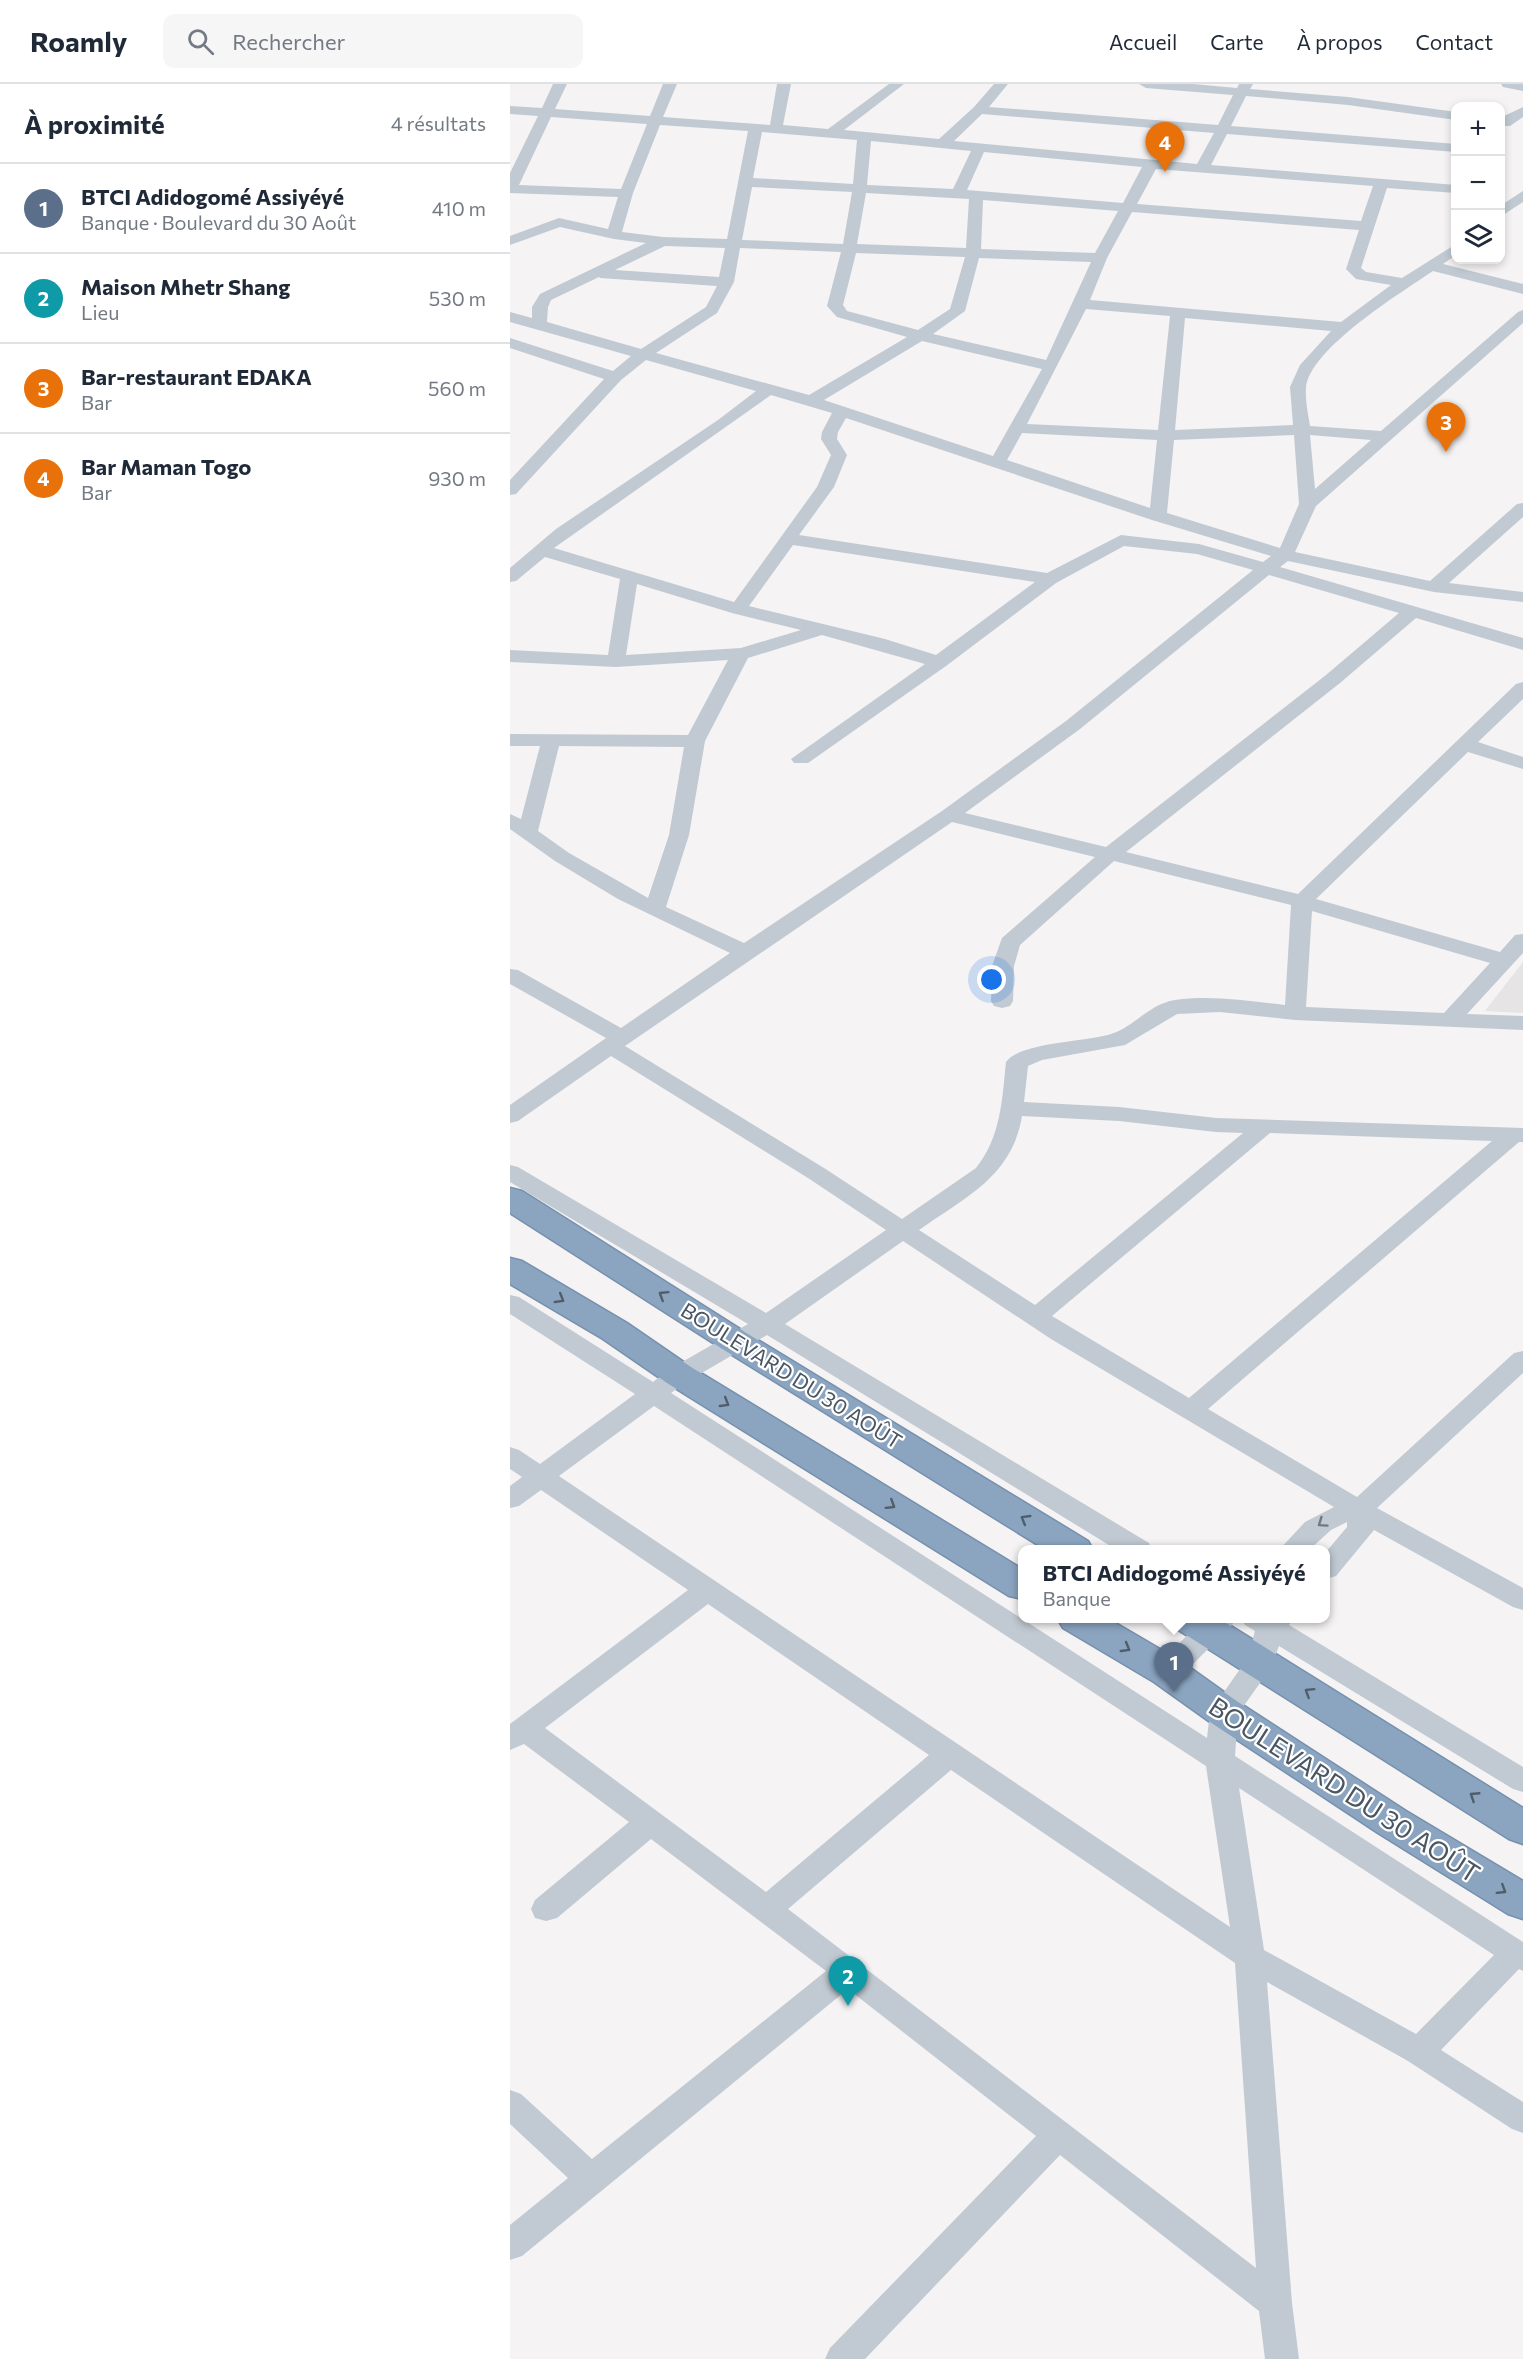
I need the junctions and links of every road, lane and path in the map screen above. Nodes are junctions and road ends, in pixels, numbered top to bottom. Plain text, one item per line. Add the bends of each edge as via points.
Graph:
1 (560, 84) edge
2 (670, 84) edge
3 (784, 84) edge
4 (897, 84) edge
5 (1001, 84) edge
6 (1146, 84) edge
7 (1355, 84) edge
8 (1508, 84) edge
9 (1523, 87) edge
10 (1244, 88) edge
11 (1348, 101) junction
12 (510, 110) edge
13 (979, 110) junction
14 (1523, 111) edge
15 (546, 113) junction
16 (1451, 115) edge
17 (654, 120) junction
18 (1505, 122) edge
19 (756, 127) junction
20 (776, 129) junction
21 (1222, 130) junction
22 (831, 133) junction
23 (864, 137) junction
24 (942, 144) junction
25 (979, 148) junction
26 (1451, 148) edge
27 (1151, 164) junction
28 (1202, 168) junction
29 (1449, 175) dead end
30 (745, 182) junction
31 (1381, 184) junction
32 (510, 188) edge
33 (861, 188) junction
34 (1436, 188) junction
35 (1451, 189) edge
36 (626, 193) junction
37 (1505, 193) edge
38 (958, 194) junction
39 (1523, 195) edge
40 (976, 196) junction
41 (1127, 207) junction
42 (1504, 210) edge
43 (1365, 226) junction
44 (614, 235) junction
45 (510, 241) edge
46 (663, 241) junction
47 (735, 243) junction
48 (850, 249) junction
49 (1451, 251) edge
50 (974, 254) junction
51 (1100, 258) junction
52 (1432, 266) junction
53 (597, 273) junction
54 (726, 282) junction
55 (1407, 283) junction
56 (1523, 289) edge
57 (1081, 304) junction
58 (1178, 312) junction
59 (1523, 315) edge
60 (510, 316) edge
61 (539, 324) junction
62 (1343, 327) junction
63 (920, 336) junction
64 (589, 338) junction
65 (510, 343) edge
66 (530, 350) junction
67 (643, 354) junction
68 (510, 363) edge
69 (1051, 366) junction
70 (615, 377) junction
71 (769, 389) junction
72 (811, 401) junction
73 (842, 411) junction
74 (1017, 428) junction
75 (1303, 430) junction
76 (1167, 435) junction
77 (1385, 436) junction
78 (998, 462) junction
79 (510, 490) edge
80 (1308, 504) junction
81 (1523, 508) edge
82 (1158, 516) junction
83 (789, 539) junction
84 (541, 550) junction
85 (1285, 555) junction
86 (1264, 570) junction
87 (629, 576) junction
88 (510, 577) edge
89 (1050, 579) junction
90 (1434, 587) junction
91 (1523, 597) edge
92 (738, 609) junction
93 (1412, 612) junction
94 (819, 630) junction
95 (1523, 644) edge
96 (741, 654) junction
97 (510, 656) edge
98 (616, 661) junction
99 (939, 662) junction
100 (1523, 688) edge
101 (510, 740) edge
102 (551, 741) junction
103 (695, 741) junction
104 (1466, 745) junction
105 (801, 759) dead end
106 (1523, 763) edge
107 (948, 815) junction
108 (510, 820) edge
109 (528, 832) junction
110 (1110, 854) junction
111 (1302, 901) junction
112 (655, 909) junction
113 (1523, 940) edge
114 (745, 952) junction
115 (1505, 960) junction
116 (510, 975) edge
117 (1002, 1001) dead end
118 (1295, 1013) junction
119 (1451, 1018) junction
120 (1523, 1023) edge
121 (616, 1042) junction
122 (1011, 1108) junction
123 (510, 1116) edge
124 (1264, 1126) junction
125 (1519, 1134) edge
126 (510, 1172) edge
127 (510, 1198) edge
128 (903, 1230) junction
129 (510, 1269) edge
130 (510, 1303) edge
131 (1036, 1317) junction
132 (767, 1324) junction
133 (736, 1342) junction
134 (1522, 1362) edge
135 (667, 1385) junction
136 (1191, 1410) junction
137 (510, 1456) edge
138 (543, 1477) junction
139 (510, 1499) edge
140 (1359, 1510) junction
141 (1067, 1545) edge
142 (1130, 1545) edge
143 (1297, 1545) edge
144 (1330, 1564) edge
145 (1018, 1583) edge
146 (709, 1589) junction
147 (1523, 1600) edge
148 (1085, 1623) edge
149 (1207, 1623) edge
150 (1266, 1632) edge
151 (1168, 1672) junction
152 (1224, 1712) junction
153 (517, 1734) edge
154 (951, 1753) junction
155 (1220, 1761) junction
156 (1523, 1781) edge
157 (649, 1823) junction
158 (1523, 1828) edge
159 (1523, 1902) edge
160 (546, 1909) dead end
161 (767, 1910) junction
162 (1519, 1955) edge
163 (1250, 1957) junction
164 (847, 1972) junction
165 (1419, 2052) junction
166 (510, 2104) edge
167 (1523, 2119) edge
168 (1058, 2136) junction
169 (592, 2179) junction
170 (510, 2245) edge
171 (1275, 2303) junction
172 (842, 2359) edge
173 (1281, 2359) edge

1 - 15 street
2 - 17 street
3 - 20 street
4 - 22 street
5 - 13 street
6 - 10 street
7 - 11 street
8 - 9 street
10 - 11 street
10 - 21 street
11 - 16 street
12 - 15 street
13 - 21 street
13 - 24 street
14 - 18 street
15 - 17 street
15 - 32 street
17 - 19 street
17 - 36 street
19 - 20 street
19 - 30 street
20 - 22 street
21 - 26 street
21 - 28 street
22 - 23 street
23 - 24 street
23 - 33 street
24 - 25 street
25 - 27 street
25 - 38 street
27 - 28 street
27 - 41 street
28 - 31 street
29 - 34 street
30 - 33 street
30 - 47 street
31 - 34 street
31 - 43 street
32 - 36 street
33 - 38 street
33 - 48 street
34 - 35 street
36 - 44 street
37 - 39 street
38 - 40 street
39 - 42 street
40 - 41 street
40 - 50 street
41 - 43 street
41 - 51 street
43 - 55 street via 1355,273
44 - 45 street via 559,222
44 - 46 street
46 - 47 street
46 - 53 street
47 - 48 street
47 - 54 street
48 - 50 street
48 - 63 street via 837,310
49 - 52 street
50 - 51 street
50 - 63 street via 960,307
51 - 57 street
52 - 55 street
52 - 56 street
53 - 54 street
53 - 61 street via 545,297
54 - 67 street via 712,310
55 - 62 street
57 - 58 street
57 - 69 street
58 - 62 street
58 - 76 street
59 - 77 street
60 - 61 street
61 - 64 street
62 - 75 street via 1309,363 1299,381
63 - 69 street
63 - 72 street
64 - 66 street via 559,350
64 - 67 street
65 - 66 street
66 - 68 street
66 - 70 street
67 - 70 street
67 - 71 street
69 - 74 street
70 - 79 street
71 - 72 street
71 - 84 street
72 - 73 street
73 - 78 street
73 - 83 street via 829,437 839,458 825,487
74 - 76 street
74 - 78 street
75 - 76 street
75 - 77 street
75 - 80 street
76 - 82 street
77 - 80 street
78 - 82 street
80 - 85 street
81 - 90 street
82 - 85 street
83 - 89 street
83 - 92 street
84 - 87 street
84 - 88 street
85 - 86 street
85 - 90 street
86 - 89 street via 1193,548 1121,540
86 - 93 street
86 - 107 street via 1073,725
87 - 92 street
87 - 98 street
89 - 99 street
90 - 91 street
92 - 94 street
93 - 95 street
93 - 110 street
94 - 96 street
94 - 99 street
96 - 98 street
96 - 103 street
97 - 98 street
99 - 105 street
100 - 104 street
101 - 102 street
102 - 103 street
102 - 109 street
103 - 112 street via 679,835
104 - 106 street
104 - 111 street
107 - 110 street
107 - 114 street
108 - 109 street
109 - 112 street via 576,866
110 - 111 street
110 - 117 street via 1010,943 1003,966
111 - 115 street
111 - 118 street
112 - 114 street
113 - 115 street
114 - 121 street
115 - 119 street
116 - 121 street
118 - 119 street
118 - 122 street via 1220,1005 1162,1011 1117,1040 1037,1054 1017,1062
119 - 120 street
121 - 123 street
121 - 128 street
122 - 124 street
122 - 128 street via 1003,1148 995,1162
124 - 125 street
124 - 131 street
125 - 136 street
126 - 132 street
133 -> 127 highway, BOULEVARD DU 30 AOÛT
128 - 131 street
128 - 132 street
129 -> 135 highway via 615,1331
130 - 135 street
131 - 136 street
132 - 133 street
132 - 142 street
133 - 135 street
141 -> 133 highway, BOULEVARD DU 30 AOÛT
134 - 140 street
135 - 138 street
135 -> 145 highway
135 - 155 street
136 - 140 street
137 - 138 street
138 - 139 street
138 - 146 street
140 -> 143 street via 1336,1514
140 - 144 street via 1361,1529
140 - 147 street
146 - 153 street
146 - 154 street
148 -> 151 highway, BOULEVARD DU 30 AOÛT
149 - 150 highway
149 - 151 street
150 - 152 street
150 - 156 street
158 -> 150 highway
151 - 152 highway, BOULEVARD DU 30 AOÛT
152 - 155 street
152 -> 159 highway, BOULEVARD DU 30 AOÛT
153 - 157 street
154 - 161 street
154 - 163 street
155 - 162 street
155 - 163 street
157 - 160 street
157 - 161 street
161 - 164 street
162 - 165 street via 1476,1991
163 - 165 street
163 - 171 street
164 - 168 street
164 - 169 street
165 - 167 street
166 - 169 street
168 - 171 street
168 - 172 street
169 - 170 street
171 - 173 street

